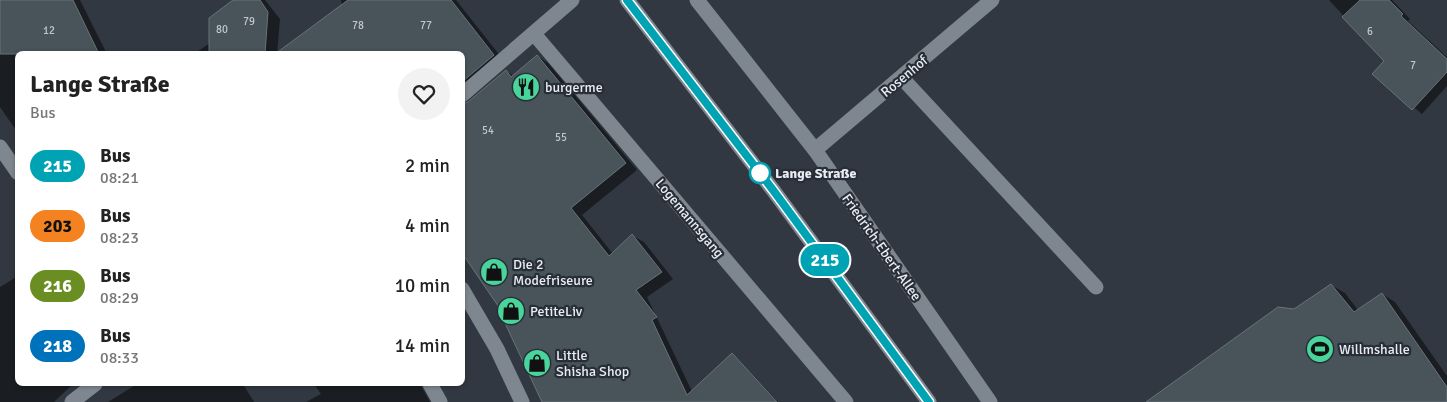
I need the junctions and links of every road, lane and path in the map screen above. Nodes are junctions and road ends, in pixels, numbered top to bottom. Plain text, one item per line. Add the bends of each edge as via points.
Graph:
1 (572, 0) edge
2 (627, 0) edge
3 (697, 0) edge
4 (992, 0) edge
5 (534, 35) junction
6 (902, 78) junction
7 (465, 92) edge
8 (0, 147) edge
9 (815, 150) junction
10 (15, 169) edge
11 (1096, 287) dead end
12 (465, 294) edge
13 (92, 386) edge
14 (431, 386) edge
15 (72, 402) edge
16 (440, 402) edge
17 (522, 402) edge
18 (846, 402) edge
19 (929, 402) edge
20 (990, 402) edge

1 - 5 main road
2 - 19 main road via 767,182
3 - 9 main road, Friedrich-Ebert-Allee
4 - 6 main road, Rosenhof
5 - 7 main road
5 - 18 main road, Logemannsgang
6 - 9 main road, Rosenhof
6 - 11 main road
8 - 10 main road
9 - 20 main road, Friedrich-Ebert-Allee
12 - 17 main road via 497,349
13 - 15 main road
14 - 16 main road

